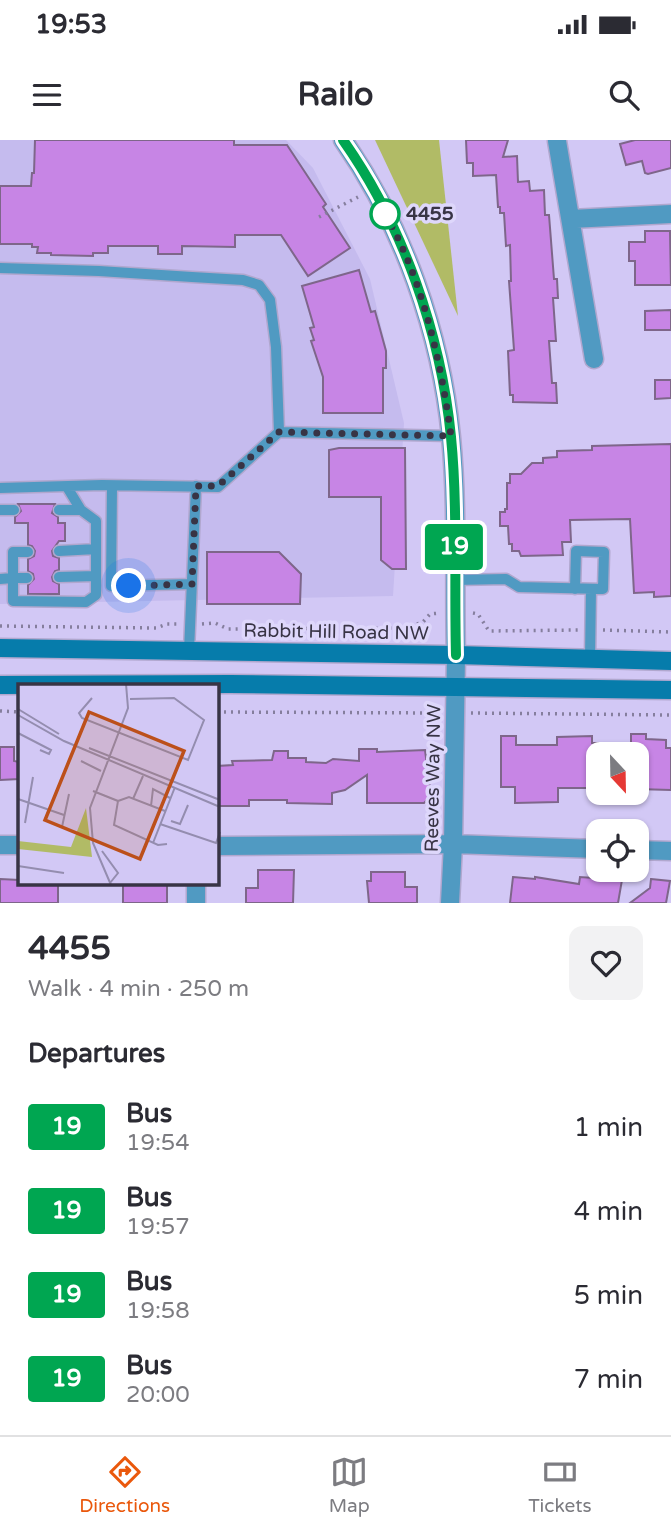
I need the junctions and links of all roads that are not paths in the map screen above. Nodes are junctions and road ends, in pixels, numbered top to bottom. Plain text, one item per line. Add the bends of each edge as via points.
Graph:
1 (343, 140) edge
2 (557, 141) edge
3 (671, 214) edge
4 (571, 219) junction
5 (0, 268) edge
6 (594, 359) dead end
7 (279, 432) junction
8 (451, 436) junction
9 (112, 486) junction
10 (196, 486) junction
11 (67, 487) junction
12 (0, 488) edge
13 (0, 510) edge
14 (15, 510) dead end
15 (59, 510) dead end
16 (81, 510) junction
17 (96, 549) junction
18 (59, 551) dead end
19 (28, 552) dead end
20 (59, 577) dead end
21 (13, 578) junction
22 (27, 578) dead end
23 (0, 579) edge
24 (454, 580) junction
25 (96, 581) junction
26 (192, 584) junction
27 (111, 586) junction
28 (575, 589) junction
29 (591, 589) junction
30 (0, 648) edge
31 (188, 651) junction
32 (456, 655) junction
33 (590, 658) junction
34 (671, 661) edge
35 (219, 684) edge
36 (0, 685) edge
37 (18, 685) edge
38 (455, 688) junction
39 (671, 690) edge
40 (453, 844) junction
41 (0, 845) edge
42 (18, 845) edge
43 (219, 846) edge
44 (586, 849) edge
45 (649, 850) edge
46 (671, 851) edge
47 (450, 903) edge

1 - 8 street, Reeves Way NW via 373,189 405,257 429,325
2 - 4 street
3 - 4 street
4 - 6 street
5 - 7 lane via 192,276 259,285 270,300
7 - 8 lane
7 - 10 lane via 218,486
8 - 24 street, Reeves Way NW
9 - 10 lane
9 - 11 lane
9 - 27 lane
10 - 26 lane
11 - 12 lane
11 - 16 lane
13 - 14 lane
15 - 16 lane
16 - 17 lane via 96,521
17 - 18 lane
17 - 25 lane
19 - 21 lane via 13,552
20 - 25 lane
21 - 22 lane
21 - 23 lane
21 - 25 lane via 13,601 86,602 96,595
24 - 28 lane via 506,579 519,587
24 - 32 street, Reeves Way NW
25 - 27 lane
26 - 27 lane
26 - 31 lane
28 - 29 lane
28 - 29 lane via 576,551 604,552 603,589
29 - 33 lane
30 - 31 main road, Rabbit Hill Road NW
31 - 32 main road, Rabbit Hill Road NW
32 - 33 main road, Rabbit Hill Road NW
32 - 38 street, Reeves Way NW
33 - 34 main road, Rabbit Hill Road NW
35 - 38 main road
36 - 37 main road
38 - 39 main road
38 - 40 street, Reeves Way NW
40 - 43 street
40 - 44 street
40 - 47 street, Reeves Way NW
41 - 42 street
45 - 46 street

